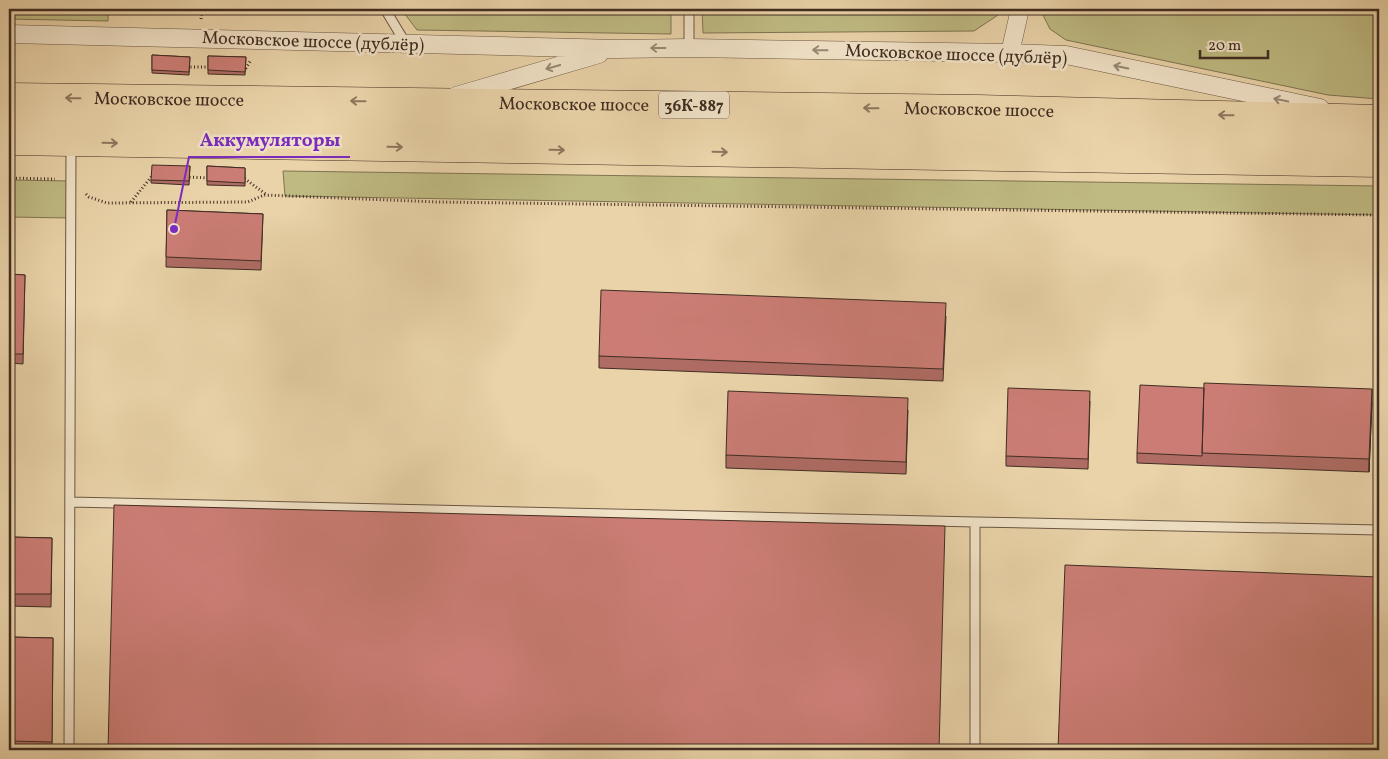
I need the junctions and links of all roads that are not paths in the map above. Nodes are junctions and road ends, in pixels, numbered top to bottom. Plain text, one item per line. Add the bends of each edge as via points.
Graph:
1 (385, 9) edge
2 (689, 9) edge
3 (1020, 9) edge
4 (9, 34) edge
5 (406, 44) junction
6 (689, 48) junction
7 (617, 49) junction
8 (1010, 53) junction
9 (9, 97) edge
10 (435, 102) junction
11 (9, 118) edge
12 (360, 124) junction
13 (1376, 124) edge
14 (71, 130) junction
15 (9, 141) edge
16 (1379, 163) edge
17 (70, 502) junction
18 (975, 522) junction
19 (1379, 530) edge
20 (69, 750) edge
21 (974, 750) edge

1 - 5 lane
2 - 6 lane
3 - 8 street
4 - 5 street, Московское шоссе (дублёр)
5 - 7 street, Московское шоссе (дублёр)
6 -> 7 street, Московское шоссе (дублёр)
8 -> 6 street, Московское шоссе (дублёр)
7 -> 10 street, Московское шоссе (дублёр)
13 -> 8 street, Московское шоссе (дублёр) via 1066,55
10 -> 9 main road, Московское шоссе / 36К-887
10 - 12 street, Московское шоссе (дублёр)
13 -> 10 main road, Московское шоссе / 36К-887 via 978,109
11 - 14 main road, Московское шоссе / 36К-887
12 - 13 main road, Московское шоссе / 36К-887
12 - 14 main road, Московское шоссе / 36К-887
14 - 15 main road, Московское шоссе / 36К-887
14 -> 16 main road, Московское шоссе / 36К-887
14 - 17 lane
17 - 18 lane
17 - 20 lane
18 - 19 lane
18 - 21 lane

